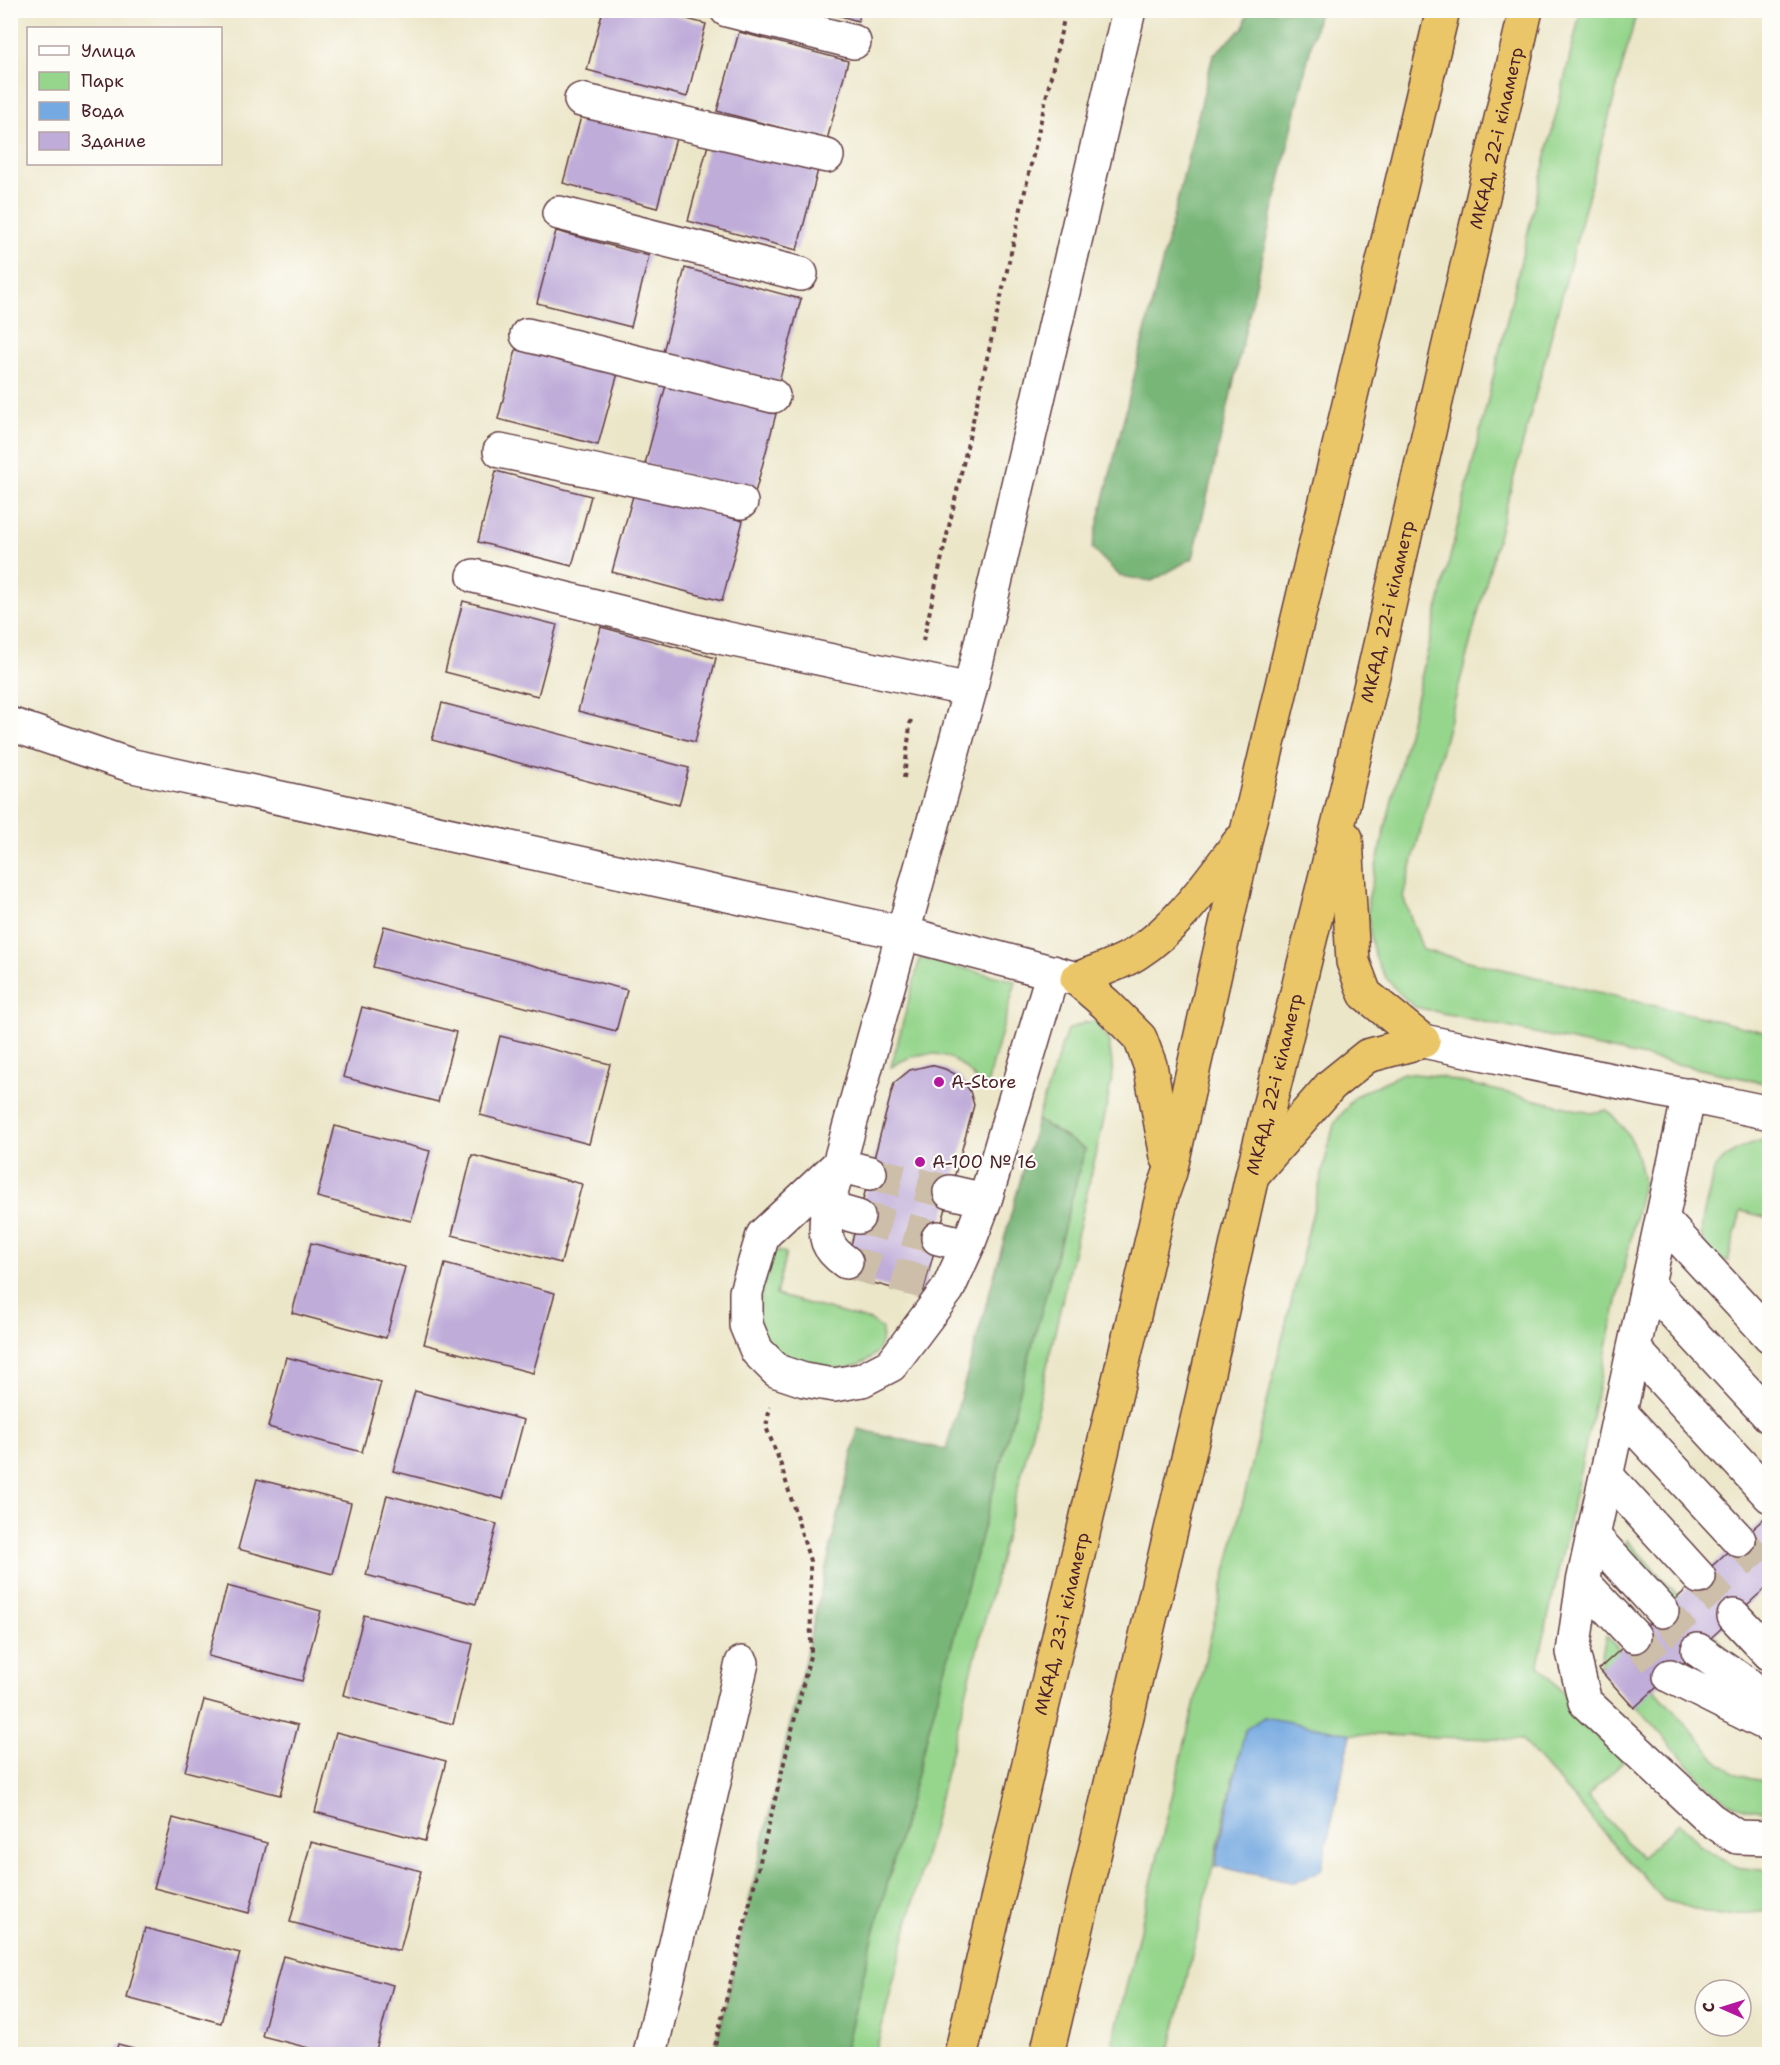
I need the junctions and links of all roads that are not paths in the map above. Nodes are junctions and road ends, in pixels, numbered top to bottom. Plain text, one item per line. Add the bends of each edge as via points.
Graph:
1 (727, 10) edge
2 (1129, 10) edge
3 (1443, 10) edge
4 (1526, 10) edge
5 (854, 42) dead end
6 (581, 100) dead end
7 (827, 156) dead end
8 (558, 213) dead end
9 (801, 274) dead end
10 (527, 334) dead end
11 (773, 396) dead end
12 (500, 451) dead end
13 (741, 502) dead end
14 (474, 576) dead end
15 (970, 690) junction
16 (10, 724) edge
17 (1344, 801) junction
18 (1247, 832) junction
19 (903, 933) junction
20 (1065, 975) junction
21 (1423, 1041) junction
22 (1689, 1095) junction
23 (1770, 1113) edge
24 (838, 1165) junction
25 (870, 1173) tunnel mouth
26 (1252, 1176) junction
27 (1166, 1182) junction
28 (950, 1192) tunnel mouth
29 (985, 1200) junction
30 (827, 1208) junction
31 (858, 1216) tunnel mouth
32 (1662, 1219) junction
33 (846, 1262) tunnel mouth
34 (1648, 1286) junction
35 (1770, 1336) edge
36 (1634, 1349) junction
37 (1620, 1412) junction
38 (1770, 1417) edge
39 (1607, 1476) junction
40 (1770, 1496) edge
41 (1593, 1536) junction
42 (1739, 1540) tunnel mouth
43 (1699, 1577) tunnel mouth
44 (1583, 1582) junction
45 (1662, 1611) tunnel mouth
46 (1634, 1636) tunnel mouth
47 (1698, 1650) tunnel mouth
48 (742, 1663) dead end
49 (1670, 1676) tunnel mouth
50 (1770, 1700) edge
51 (1770, 1726) edge
52 (1770, 1838) edge
53 (650, 2055) edge
54 (961, 2055) edge
55 (1047, 2055) edge

1 - 5 street
2 - 15 street
3 - 18 highway
4 - 17 highway, МКАД, 22-і кіламетр
6 - 7 street
8 - 9 street
10 - 11 street
12 - 13 street
14 - 15 street via 724,638
15 - 19 street
16 - 19 street via 133,766
17 - 21 highway via 1353,962 1365,994
17 - 26 highway, МКАД, 22-і кіламетр
18 - 20 highway via 1201,892 1136,954
18 - 27 highway
19 - 20 street
19 - 24 street
20 - 27 highway via 1107,1004 1140,1038 1150,1065
20 - 29 street
21 - 22 street
21 - 26 highway via 1367,1056 1331,1085
22 - 23 street
22 - 32 street
24 - 25 street
24 - 29 street via 763,1235 746,1292 746,1325 757,1351 777,1371 804,1380 834,1385 862,1380 891,1365 937,1286 953,1242
24 - 30 street
26 - 55 highway, МКАД, 22-і кіламетр
27 - 54 highway, МКАД, 23-і кіламетр
28 - 29 street
30 - 31 street
30 - 33 street via 825,1239
32 - 34 street
32 - 35 street
34 - 36 street
34 - 38 street
36 - 37 street
36 - 40 street
37 - 39 street
37 - 42 street
39 - 41 street
39 - 43 street
41 - 44 street
41 - 45 street
44 - 46 street
44 - 52 street via 1574,1653 1585,1702 1710,1819 1737,1837
47 - 50 street
48 - 53 street
49 - 51 street

